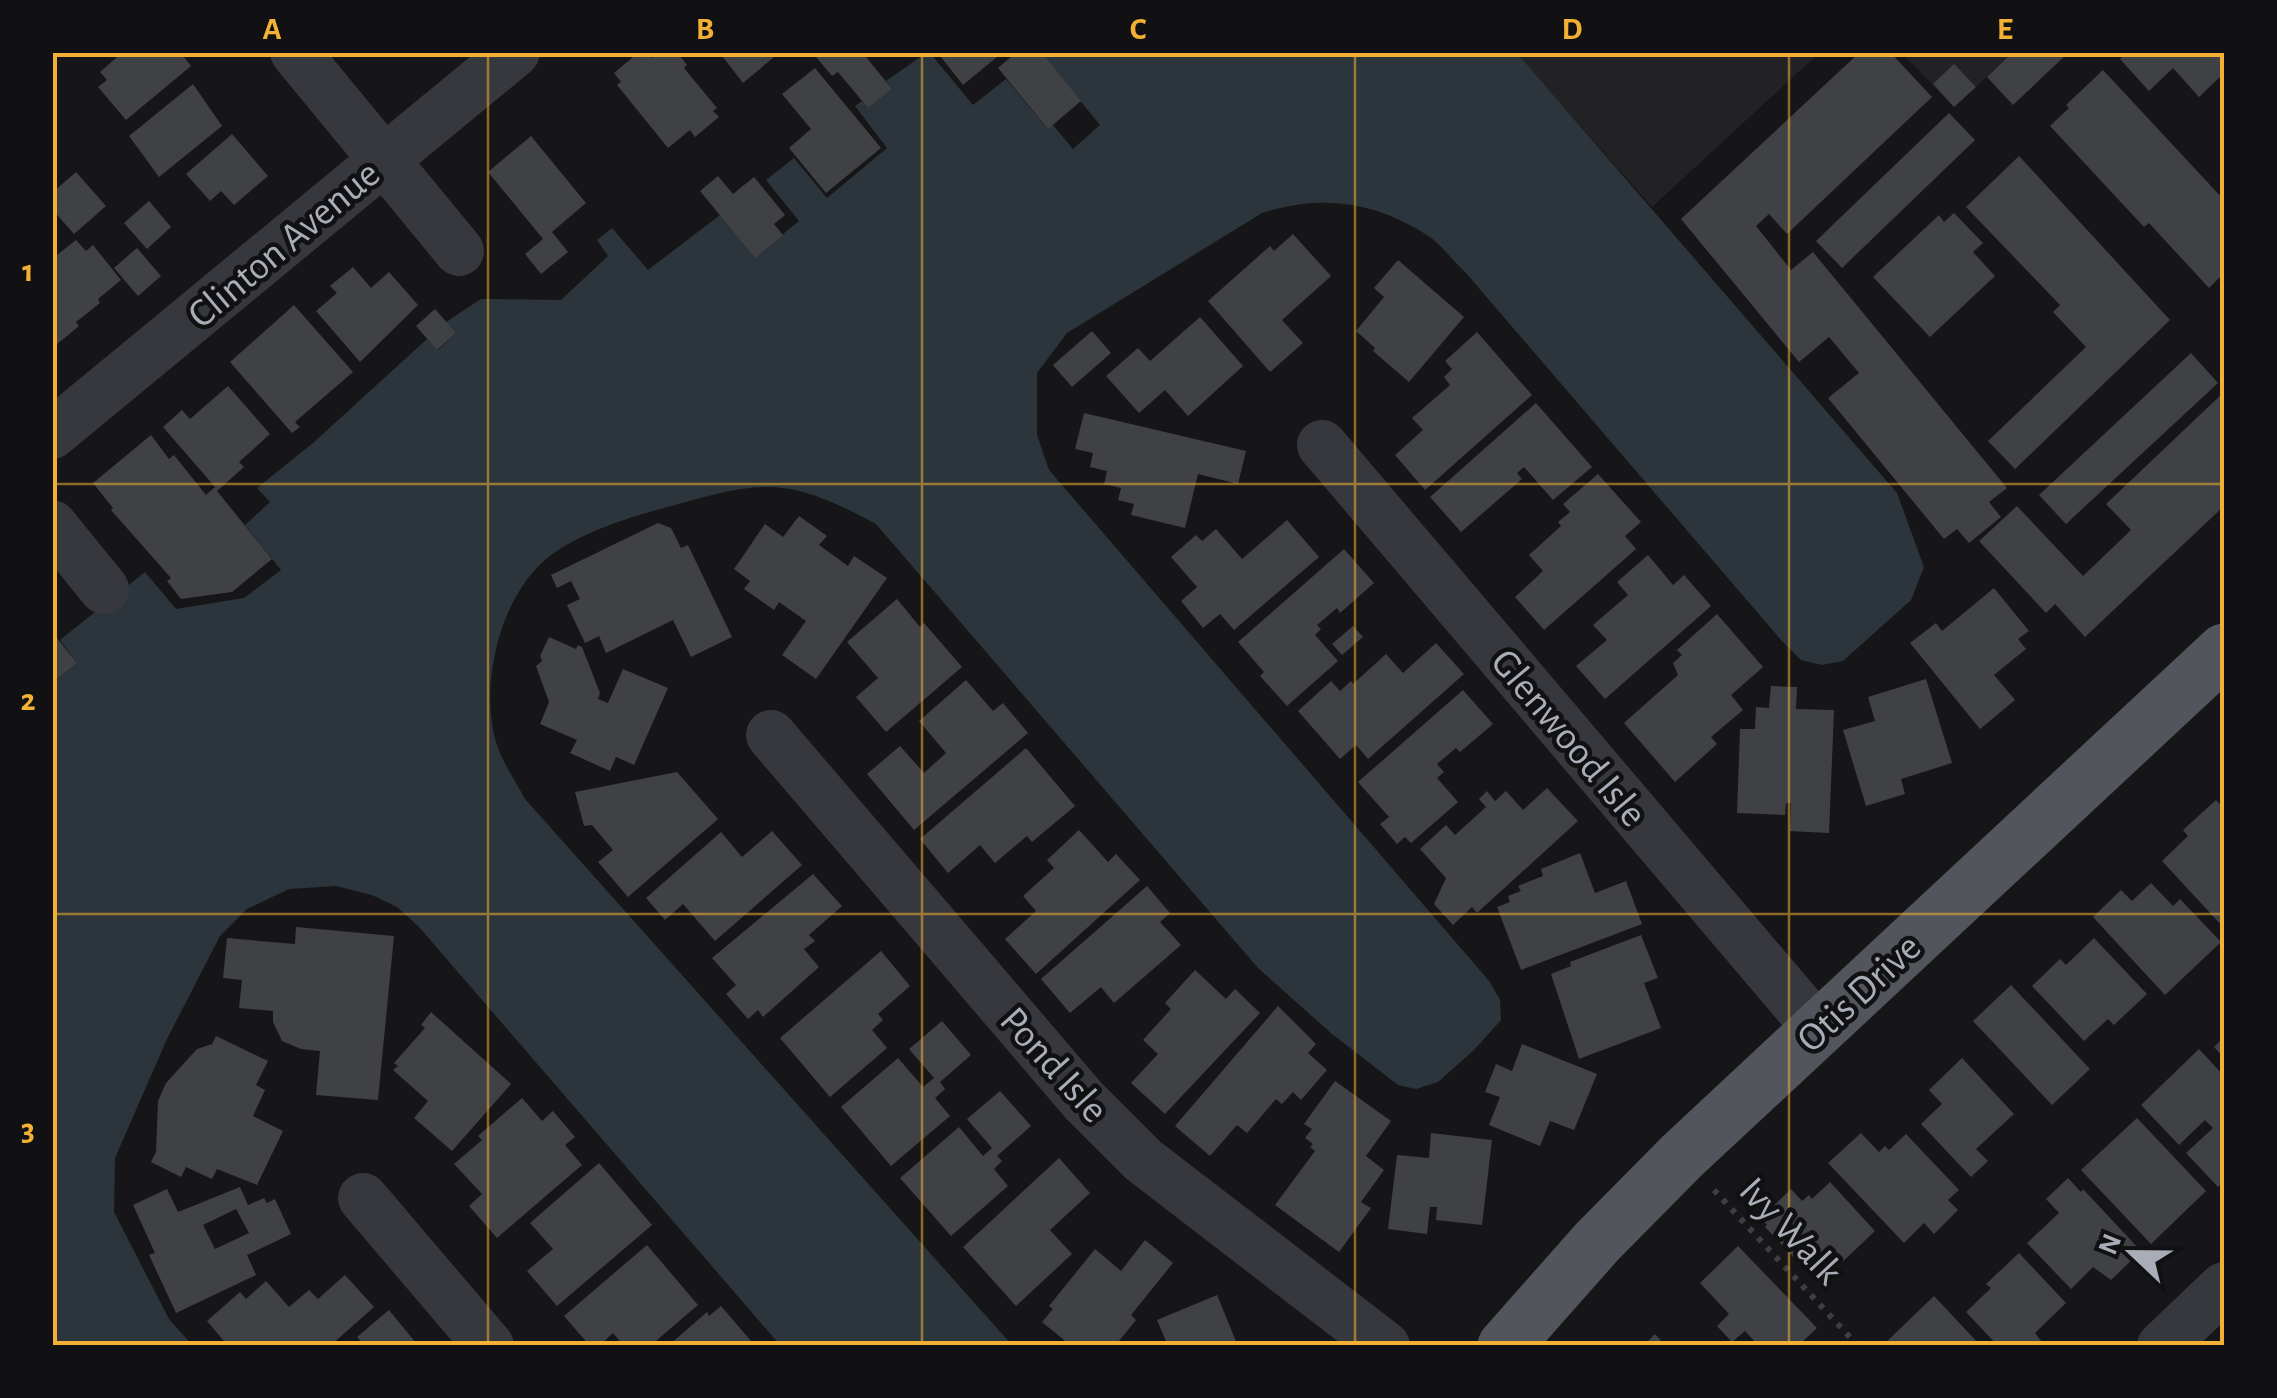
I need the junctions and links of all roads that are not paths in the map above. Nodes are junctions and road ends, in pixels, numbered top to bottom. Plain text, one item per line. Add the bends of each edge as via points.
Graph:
1 (295, 52) edge
2 (515, 52) edge
3 (383, 160) junction
4 (459, 250) dead end
5 (52, 434) edge
6 (1322, 446) dead end
7 (52, 526) edge
8 (104, 590) dead end
9 (2224, 651) edge
10 (771, 734) dead end
11 (1818, 1029) junction
12 (363, 1198) dead end
13 (2224, 1287) edge
14 (489, 1346) edge
15 (1385, 1346) edge
16 (1505, 1346) edge
17 (2162, 1346) edge

1 - 3 street
2 - 3 street, Clinton Avenue
3 - 4 street
3 - 5 street, Clinton Avenue
6 - 11 street, Glenwood Isle
7 - 8 street
9 - 11 main road, Otis Drive
10 - 15 street, Pond Isle via 1143,1160
11 - 16 main road, Otis Drive via 1607,1231
12 - 14 street
13 - 17 street

